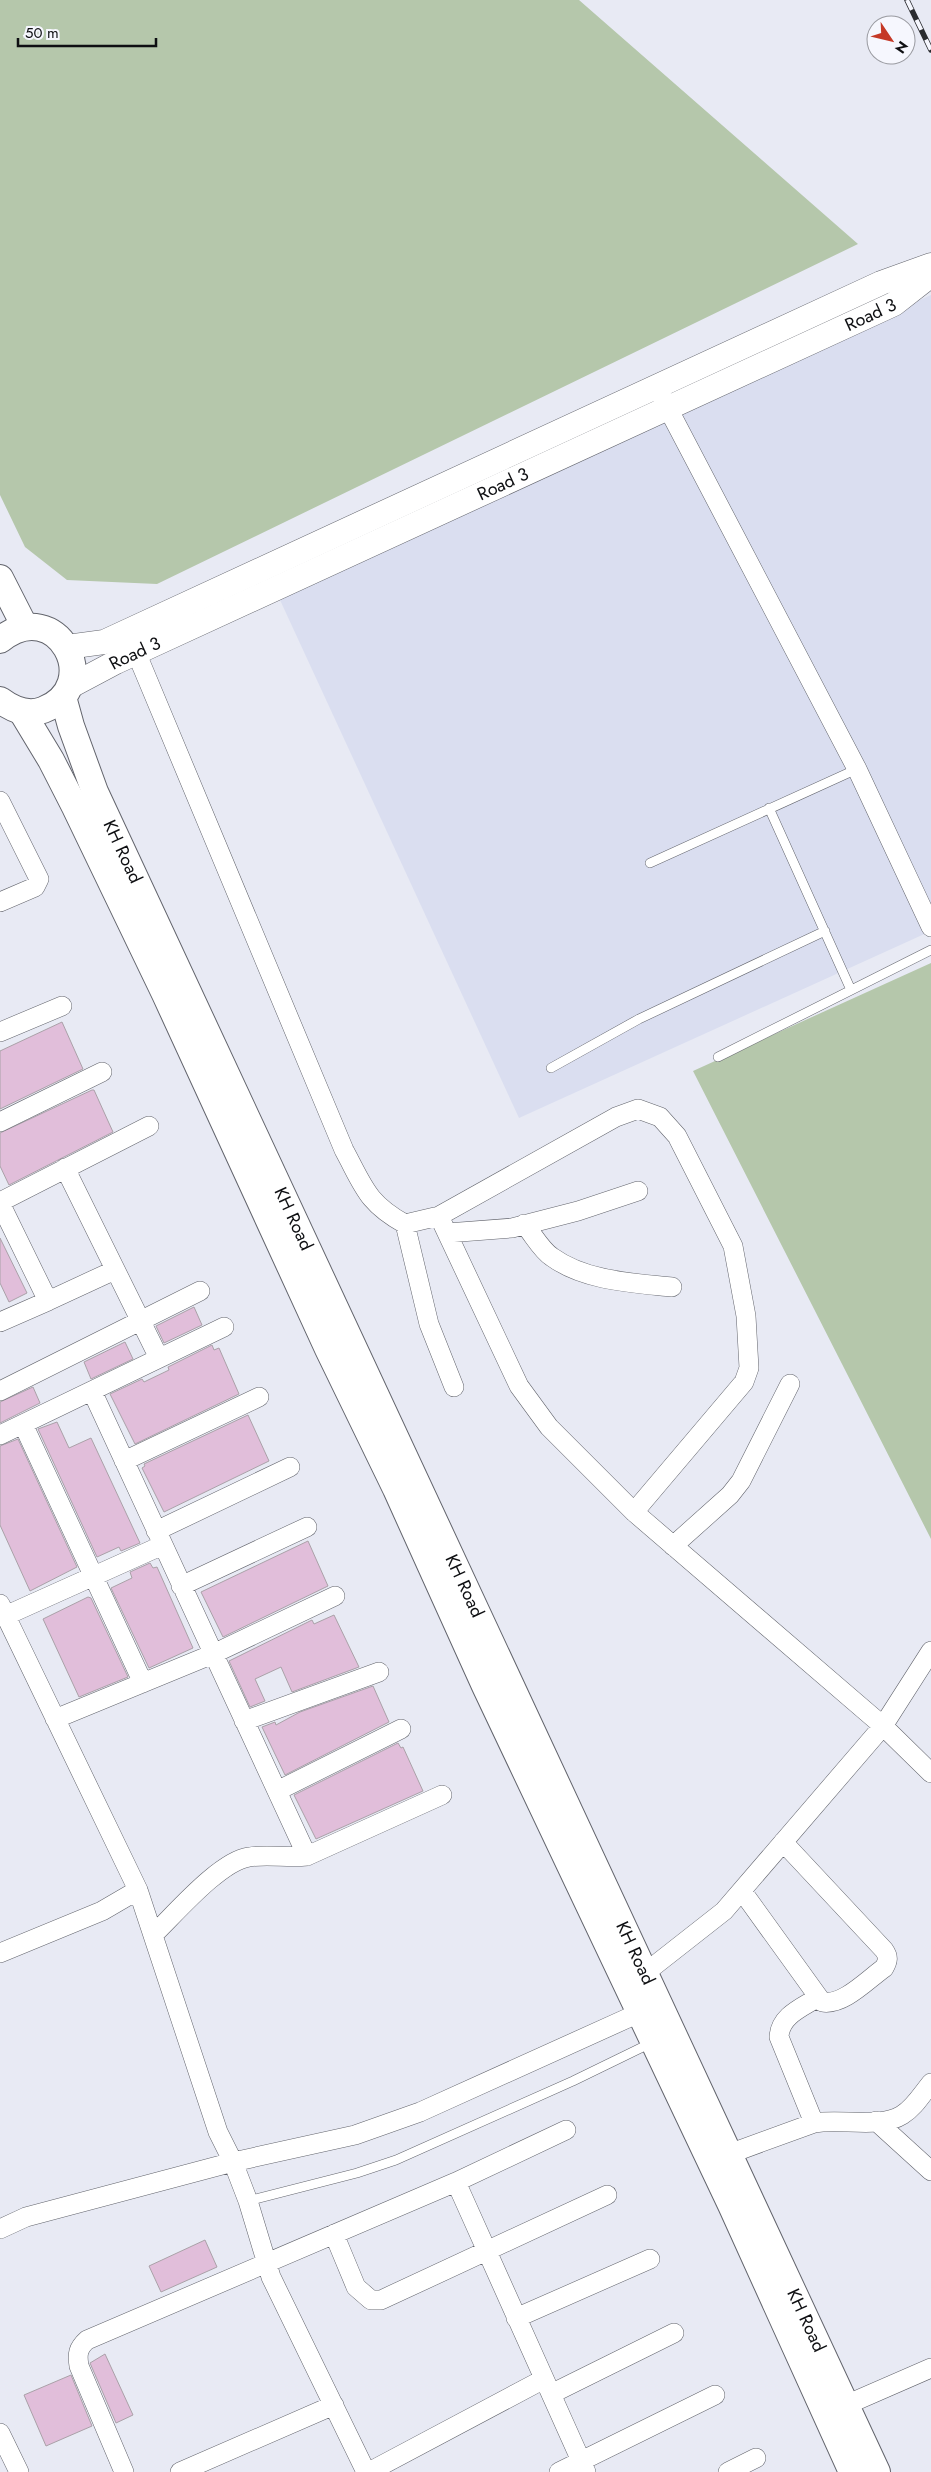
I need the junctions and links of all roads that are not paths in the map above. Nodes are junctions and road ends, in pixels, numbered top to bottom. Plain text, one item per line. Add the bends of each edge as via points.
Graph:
1 (931, 265) edge
2 (931, 275) edge
3 (662, 397) junction
4 (0, 578) edge
5 (25, 627) junction
6 (0, 640) edge
7 (67, 646) junction
8 (136, 652) junction
9 (66, 692) junction
10 (6, 703) edge
11 (856, 769) junction
12 (0, 801) edge
13 (769, 808) junction
14 (650, 863) dead end
15 (0, 902) edge
16 (931, 927) edge
17 (825, 931) junction
18 (931, 950) edge
19 (851, 990) junction
20 (62, 1006) dead end
21 (0, 1032) edge
22 (718, 1057) dead end
23 (551, 1068) dead end
24 (102, 1072) dead end
25 (0, 1122) edge
26 (150, 1126) dead end
27 (65, 1168) junction
28 (638, 1191) dead end
29 (0, 1202) edge
30 (405, 1224) junction
31 (443, 1224) junction
32 (524, 1224) junction
33 (116, 1270) junction
34 (672, 1287) dead end
35 (200, 1291) dead end
36 (48, 1301) junction
37 (141, 1321) junction
38 (0, 1322) edge
39 (224, 1327) dead end
40 (159, 1358) junction
41 (790, 1384) dead end
42 (454, 1386) dead end
43 (0, 1391) edge
44 (92, 1391) junction
45 (259, 1396) dead end
46 (22, 1424) junction
47 (0, 1435) edge
48 (124, 1461) junction
49 (290, 1467) dead end
50 (634, 1512) junction
51 (307, 1527) dead end
52 (160, 1538) junction
53 (673, 1546) junction
54 (94, 1576) junction
55 (182, 1586) junction
56 (336, 1596) dead end
57 (3, 1610) edge
58 (8, 1641) edge
59 (931, 1651) edge
60 (213, 1654) junction
61 (379, 1672) dead end
62 (143, 1683) junction
63 (55, 1719) junction
64 (244, 1721) junction
65 (883, 1726) junction
66 (401, 1728) dead end
67 (931, 1773) edge
68 (277, 1792) junction
69 (442, 1795) dead end
70 (783, 1842) junction
71 (307, 1856) junction
72 (138, 1890) junction
73 (742, 1891) junction
74 (154, 1934) junction
75 (0, 1953) edge
76 (645, 1973) junction
77 (817, 1998) junction
78 (649, 2008) junction
79 (653, 2042) junction
80 (931, 2083) edge
81 (876, 2121) junction
82 (814, 2123) junction
83 (566, 2130) dead end
84 (729, 2154) junction
85 (234, 2162) junction
86 (931, 2171) edge
87 (456, 2182) junction
88 (607, 2195) dead end
89 (248, 2201) junction
90 (0, 2229) edge
91 (334, 2234) junction
92 (485, 2250) junction
93 (650, 2259) dead end
94 (267, 2263) junction
95 (516, 2318) junction
96 (674, 2333) dead end
97 (931, 2368) edge
98 (547, 2386) junction
99 (715, 2395) dead end
100 (334, 2405) junction
101 (846, 2405) junction
102 (0, 2433) edge
103 (756, 2458) dead end
104 (584, 2467) edge
105 (19, 2472) edge
106 (124, 2472) edge
107 (180, 2472) edge
108 (368, 2472) edge
109 (559, 2472) edge
110 (728, 2472) edge
111 (852, 2472) edge
112 (877, 2472) edge

1 - 3 street, Road 3 via 881,283
2 - 3 street, Road 3 via 894,304
3 - 7 street, Road 3 via 104,642
3 - 8 street, Road 3
3 - 11 street
4 - 5 main road
5 - 6 main road
5 - 7 main road via 49,630
7 - 9 main road via 73,665
8 - 9 street, Road 3
8 - 30 street via 344,1150 370,1199 383,1212
9 - 10 main road via 52,706 38,712
9 - 76 main road, KH Road via 71,726 95,792
10 - 78 main road, KH Road via 51,760 75,807 396,1489 489,1695
11 - 13 lane
11 - 16 street
12 - 15 street via 39,883
13 - 14 lane
13 - 17 lane
17 - 19 lane
17 - 23 lane via 639,1019
18 - 19 lane
19 - 22 lane
20 - 21 street
24 - 25 street
26 - 27 street
27 - 29 street
27 - 33 street
28 - 32 street via 578,1211
29 - 36 street
30 - 31 street
30 - 42 street via 429,1324
31 - 32 street via 512,1228
31 - 50 street via 519,1386 549,1427
31 - 50 street via 616,1116 638,1109 660,1117 677,1136 732,1246 746,1316 749,1368 744,1382
32 - 34 street via 551,1257 577,1271
33 - 36 street
33 - 37 street
35 - 37 street
36 - 38 street
37 - 40 street
37 - 43 street
39 - 40 street
40 - 44 street
41 - 53 street via 742,1481
44 - 46 street
44 - 48 street
45 - 48 street
46 - 47 street
46 - 54 street
48 - 52 street
49 - 52 street
50 - 53 street
51 - 55 street
52 - 54 street
52 - 55 street
53 - 65 street
54 - 57 street
54 - 62 street
55 - 60 street
56 - 60 street
57 - 58 street
58 - 63 street
59 - 65 street
60 - 62 street
60 - 64 street
61 - 64 street
62 - 63 street
63 - 72 street
64 - 68 street
65 - 67 street
65 - 70 street
66 - 68 street
68 - 71 street
69 - 71 street
70 - 73 street
70 - 77 street via 888,1955 884,1968 838,2001 829,2004
71 - 74 street via 248,1857 232,1863
72 - 74 street
72 - 75 street via 102,1911
73 - 76 street via 724,1911
73 - 77 street
74 - 85 street via 218,2132
76 - 78 main road, KH Road
77 - 82 street via 779,2028 779,2037
78 - 79 main road, KH Road
78 - 84 main road, KH Road
78 - 85 street via 420,2112 354,2135
79 - 89 lane via 558,2089 396,2160 357,2174
79 - 111 main road, KH Road
80 - 81 street via 904,2114 895,2119
81 - 82 street
81 - 86 street
82 - 84 street
83 - 87 street
84 - 101 main road, KH Road
85 - 89 street
85 - 90 street via 26,2217
87 - 91 street
87 - 92 street
88 - 92 street
89 - 94 street
91 - 92 street via 356,2287 371,2300 381,2300
91 - 94 street
92 - 95 street
93 - 95 street
94 - 100 street
94 - 106 street via 80,2345 78,2366
95 - 98 street
96 - 98 street
97 - 101 street
98 - 104 street
98 - 108 street
99 - 104 street
100 - 107 street
100 - 108 street
101 - 112 main road, KH Road
102 - 105 street
103 - 110 street
104 - 109 street

